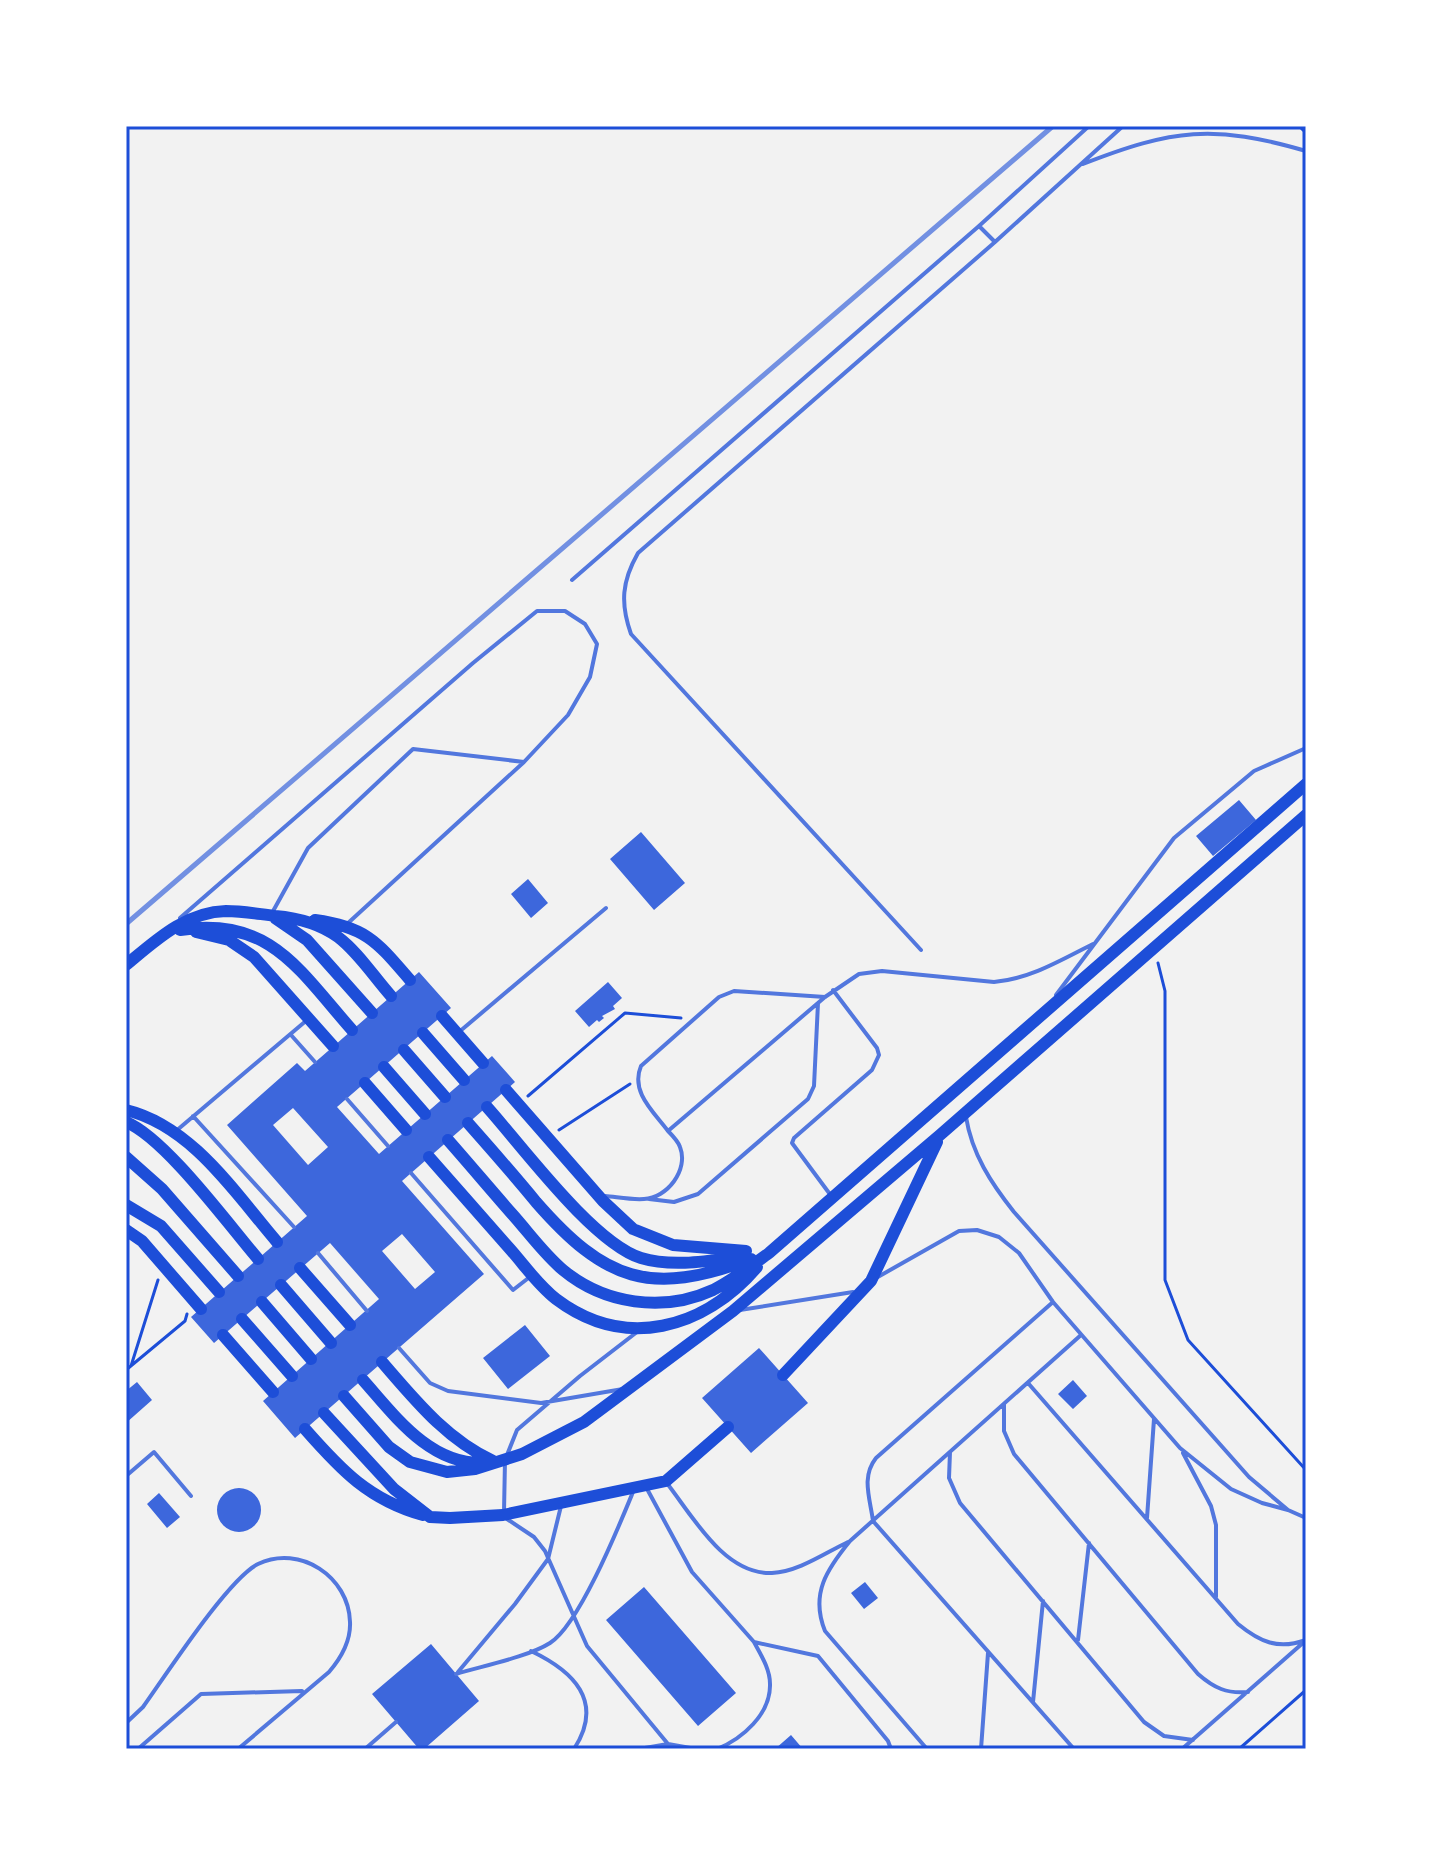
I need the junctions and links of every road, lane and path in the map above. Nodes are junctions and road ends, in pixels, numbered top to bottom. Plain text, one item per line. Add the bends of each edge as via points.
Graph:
1 (1089, 126) edge
2 (1123, 126) edge
3 (1306, 151) edge
4 (1078, 166) junction
5 (979, 226) junction
6 (995, 242) junction
7 (572, 580) dead end
8 (1306, 748) edge
9 (524, 762) junction
10 (1306, 784) edge
11 (1306, 815) edge
12 (606, 908) dead end
13 (271, 915) junction
14 (298, 918) junction
15 (345, 926) junction
16 (165, 932) junction
17 (1093, 944) junction
18 (1155, 947) junction
19 (921, 950) dead end
20 (126, 965) edge
21 (410, 980) dead end
22 (833, 990) junction
23 (391, 996) dead end
24 (825, 997) junction
25 (818, 1003) junction
26 (372, 1013) dead end
27 (442, 1016) dead end
28 (1039, 1018) junction
29 (309, 1019) junction
30 (693, 1019) junction
31 (352, 1030) dead end
32 (423, 1033) dead end
33 (457, 1033) junction
34 (291, 1035) junction
35 (333, 1046) dead end
36 (404, 1050) dead end
37 (315, 1062) dead end
38 (483, 1063) dead end
39 (384, 1067) dead end
40 (464, 1080) dead end
41 (637, 1080) junction
42 (365, 1083) dead end
43 (506, 1090) dead end
44 (445, 1097) dead end
45 (347, 1099) dead end
46 (519, 1104) junction
47 (487, 1107) dead end
48 (126, 1110) edge
49 (965, 1112) junction
50 (425, 1114) dead end
51 (193, 1116) junction
52 (126, 1122) edge
53 (468, 1123) dead end
54 (406, 1130) dead end
55 (176, 1131) junction
56 (668, 1131) junction
57 (940, 1135) junction
58 (547, 1137) junction
59 (448, 1140) dead end
60 (388, 1146) dead end
61 (126, 1157) edge
62 (429, 1157) dead end
63 (411, 1173) dead end
64 (598, 1195) junction
65 (833, 1198) junction
66 (647, 1199) junction
67 (126, 1205) edge
68 (294, 1227) dead end
69 (126, 1230) edge
70 (277, 1242) dead end
71 (318, 1253) dead end
72 (769, 1253) junction
73 (258, 1259) dead end
74 (163, 1265) junction
75 (300, 1268) dead end
76 (532, 1275) junction
77 (238, 1276) dead end
78 (281, 1285) dead end
79 (866, 1286) junction
80 (219, 1292) dead end
81 (262, 1302) dead end
82 (1053, 1302) junction
83 (197, 1304) joint
84 (367, 1311) dead end
85 (733, 1311) junction
86 (242, 1319) dead end
87 (350, 1325) dead end
88 (641, 1329) junction
89 (223, 1335) dead end
90 (1081, 1335) junction
91 (331, 1343) dead end
92 (399, 1348) dead end
93 (311, 1359) dead end
94 (382, 1362) dead end
95 (131, 1366) junction
96 (126, 1370) edge
97 (783, 1375) dead end
98 (292, 1376) dead end
99 (363, 1380) dead end
100 (1028, 1383) junction
101 (633, 1387) junction
102 (273, 1392) dead end
103 (344, 1396) dead end
104 (550, 1402) junction
105 (1004, 1404) junction
106 (324, 1413) dead end
107 (1154, 1417) junction
108 (728, 1427) dead end
109 (305, 1429) dead end
110 (1180, 1448) junction
111 (950, 1452) junction
112 (500, 1461) junction
113 (1306, 1470) edge
114 (126, 1476) edge
115 (666, 1481) junction
116 (640, 1488) junction
117 (191, 1496) dead end
118 (562, 1503) junction
119 (1288, 1510) junction
120 (503, 1515) junction
121 (430, 1517) junction
122 (1306, 1518) edge
123 (1147, 1520) junction
124 (873, 1521) junction
125 (850, 1541) junction
126 (1089, 1543) junction
127 (548, 1559) junction
128 (1216, 1598) junction
129 (1043, 1601) junction
130 (573, 1620) junction
131 (1306, 1640) edge
132 (754, 1642) junction
133 (1078, 1642) junction
134 (531, 1651) junction
135 (988, 1653) junction
136 (1306, 1690) edge
137 (305, 1691) junction
138 (1248, 1692) junction
139 (1033, 1702) junction
140 (396, 1722) dead end
141 (126, 1723) edge
142 (1193, 1740) junction
143 (668, 1744) junction
144 (138, 1749) edge
145 (238, 1749) edge
146 (365, 1749) edge
147 (574, 1749) edge
148 (639, 1749) edge
149 (696, 1749) edge
150 (717, 1749) edge
151 (891, 1749) edge
152 (927, 1749) edge
153 (981, 1749) edge
154 (1074, 1749) edge
155 (1182, 1749) edge
156 (1239, 1749) edge

1 - 5 lane
2 - 4 lane
3 - 4 lane via 1248,135 1193,133 1149,140
4 - 6 lane
5 - 6 lane
5 - 7 lane
6 - 19 lane via 638,553 622,595 631,634
8 - 17 lane via 1254,771 1174,838
9 - 13 lane via 413,749 308,848
9 - 15 lane
9 - 16 lane via 568,715 590,677 597,644 585,624 565,611 537,611
10 - 28 highway
11 - 18 highway
12 - 33 lane
13 - 14 highway
13 - 16 highway via 222,911
13 - 26 highway via 307,940
14 - 15 highway
14 - 23 highway via 342,941
15 - 21 highway via 372,939
16 - 20 highway
16 - 29 highway via 213,935 240,946
16 - 31 highway via 214,926 259,937 292,962
17 - 22 lane via 1011,980 882,971 859,974
17 - 28 lane
18 - 49 highway
18 - 113 path via 1165,991 1165,1280 1188,1340
22 - 24 lane
22 - 65 lane via 879,1055 872,1070 792,1143
24 - 25 lane
24 - 30 lane via 734,991
25 - 56 lane
25 - 66 lane via 814,1086 808,1099 698,1194 674,1202
27 - 33 highway
28 - 65 highway
29 - 34 lane
29 - 35 highway
30 - 41 lane via 641,1066
30 - 46 path via 625,1013
32 - 40 highway
33 - 38 highway
34 - 37 lane
34 - 51 lane
36 - 44 highway
39 - 50 highway
41 - 56 lane via 643,1098
41 - 58 path
42 - 54 highway
43 - 46 highway
45 - 60 lane
46 - 58 highway
47 - 72 highway via 596,1230 640,1258 700,1262
48 - 55 highway
49 - 57 highway
49 - 119 lane via 974,1149 999,1193 1249,1477
51 - 55 lane
51 - 68 lane
52 - 73 highway via 160,1146
53 - 72 highway via 565,1235 615,1269 653,1279 674,1278 705,1274
55 - 70 highway
56 - 66 lane via 679,1144 680,1171 669,1187
57 - 79 highway
57 - 85 highway
58 - 64 highway
59 - 72 highway via 561,1268 600,1293 647,1303 693,1297 734,1278
61 - 77 highway via 162,1189
62 - 76 highway
63 - 76 lane via 513,1290
64 - 66 lane
64 - 72 highway via 633,1229 655,1240
65 - 72 highway
67 - 80 highway via 161,1226
69 - 74 highway
71 - 84 lane
72 - 88 highway via 739,1288 708,1309 676,1323
74 - 83 highway
74 - 95 path
75 - 87 highway
76 - 88 highway via 570,1308 600,1322
78 - 91 highway
79 - 82 lane via 949,1235 977,1230 1010,1244
79 - 85 lane
79 - 97 highway
81 - 93 highway
82 - 90 lane
82 - 124 lane via 876,1458 867,1482
83 - 95 path via 185,1321
85 - 101 highway
86 - 98 highway
88 - 104 lane
89 - 102 highway
90 - 100 lane
90 - 107 lane
92 - 104 lane via 438,1388
94 - 112 highway via 429,1416 466,1447
95 - 96 path
99 - 112 highway via 428,1446 459,1460
100 - 105 lane
100 - 123 lane
101 - 104 lane
101 - 112 highway via 558,1438
103 - 112 highway via 389,1447 410,1462 447,1472
104 - 112 lane via 517,1430
105 - 111 lane
105 - 126 lane via 1004,1431 1014,1454
106 - 121 highway via 375,1470
107 - 110 lane
107 - 123 lane
108 - 115 highway
109 - 121 highway via 336,1465 372,1494
110 - 119 lane via 1231,1489
110 - 128 lane via 1216,1525
111 - 124 lane
111 - 129 lane via 949,1478 960,1503
112 - 120 lane
114 - 117 lane via 154,1452
115 - 116 highway
115 - 125 lane via 712,1540 747,1568 786,1570
116 - 118 highway
116 - 130 lane
116 - 132 lane via 692,1572
118 - 120 highway
118 - 127 lane
119 - 122 lane
120 - 121 highway
120 - 127 lane via 534,1537
123 - 128 lane
124 - 125 lane
124 - 135 lane
125 - 152 lane via 822,1582 822,1622
126 - 133 lane
126 - 138 lane via 1198,1674 1228,1693
127 - 130 lane
127 - 134 lane via 456,1674
128 - 131 lane via 1258,1639 1284,1646
129 - 133 lane
129 - 139 lane
130 - 134 lane via 549,1644
130 - 143 lane via 587,1646
131 - 138 lane
132 - 150 lane via 770,1685 764,1708 750,1728
132 - 151 lane via 818,1656
133 - 142 lane via 1144,1722 1164,1736
134 - 147 lane via 555,1662 581,1690 586,1722
135 - 139 lane
135 - 153 lane
136 - 156 path
137 - 141 lane via 341,1657 350,1623 348,1605 341,1589 307,1561 276,1558 237,1580
137 - 144 lane via 201,1694
137 - 145 lane
138 - 142 lane
139 - 154 lane
140 - 146 lane
142 - 155 lane
143 - 148 lane
143 - 149 lane

